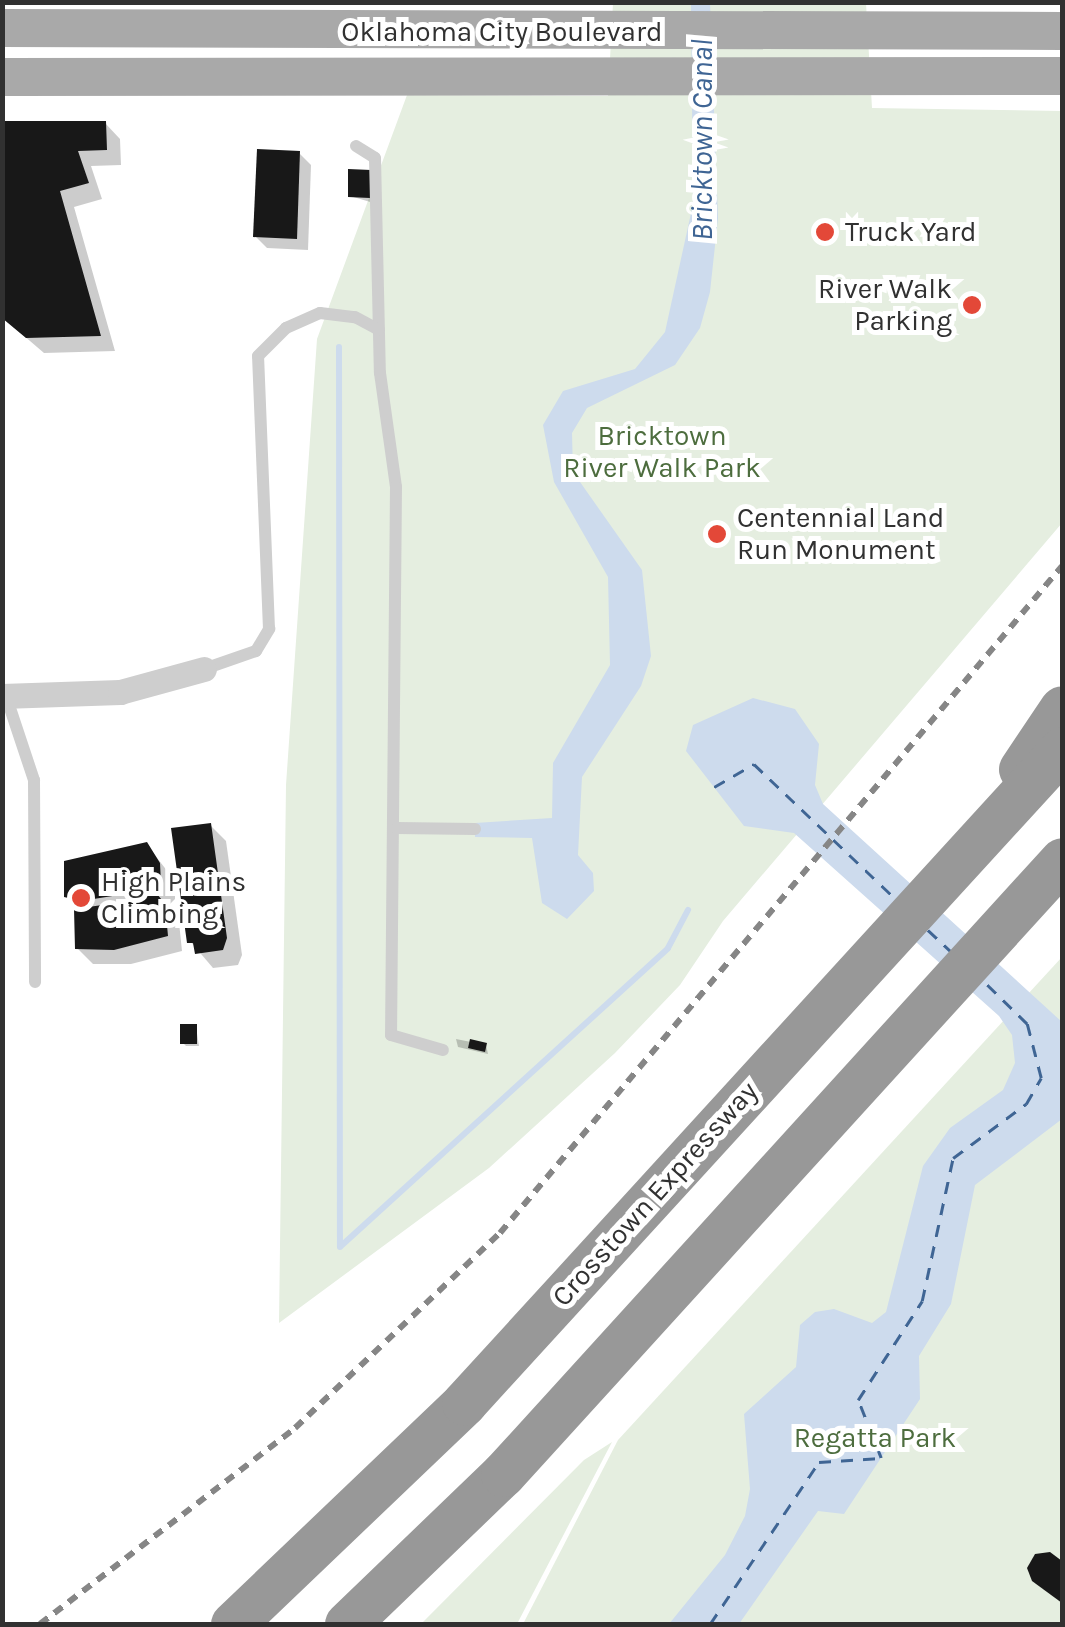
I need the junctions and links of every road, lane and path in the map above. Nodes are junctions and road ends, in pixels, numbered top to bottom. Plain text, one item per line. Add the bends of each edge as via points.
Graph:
1 (2, 28) edge
2 (1062, 31) edge
3 (1062, 76) edge
4 (2, 77) edge
5 (356, 146) dead end
6 (379, 330) junction
7 (204, 669) joint
8 (4, 696) edge
9 (1062, 708) edge
10 (1062, 748) edge
11 (397, 828) junction
12 (475, 829) dead end
13 (973, 842) junction
14 (1062, 860) edge
15 (35, 982) dead end
16 (443, 1050) dead end
17 (233, 1624) edge
18 (348, 1624) edge

1 - 2 main road, Oklahoma City Boulevard
3 - 4 main road, Oklahoma City Boulevard
5 - 6 lane via 374,158
6 - 7 lane via 355,317 320,313 286,328 258,356 269,628 256,651
6 - 11 lane via 396,487
7 - 8 street via 120,692
8 - 15 lane via 34,780
9 - 13 highway
10 - 13 highway, Crosstown Expressway
11 - 12 lane
11 - 16 lane via 390,1035
13 - 17 highway, Crosstown Expressway via 464,1403
14 - 18 highway via 503,1474

